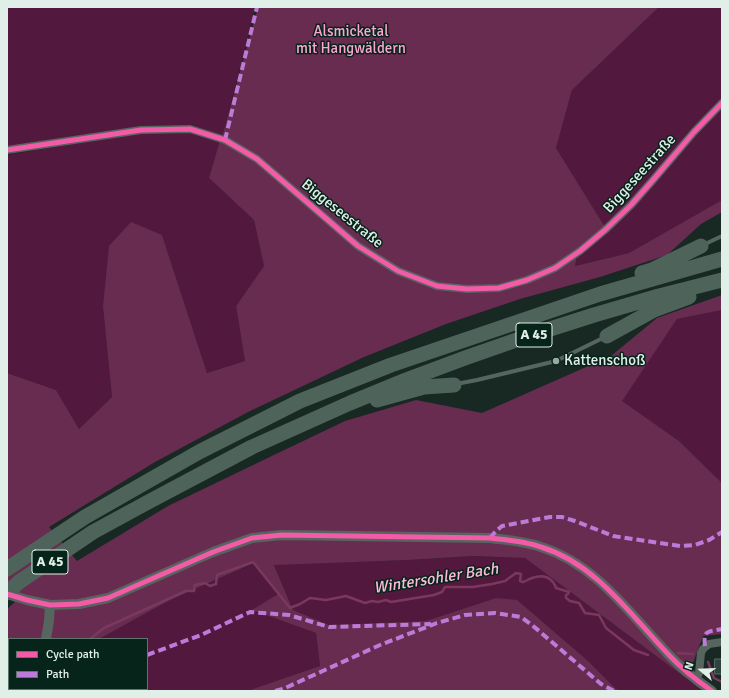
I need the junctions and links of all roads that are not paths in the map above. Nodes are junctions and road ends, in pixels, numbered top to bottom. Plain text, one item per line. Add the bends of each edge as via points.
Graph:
1 (722, 103) edge
2 (7, 150) edge
3 (722, 236) edge
4 (700, 246) joint
5 (722, 259) edge
6 (722, 280) edge
7 (600, 294) junction
8 (607, 336) joint
9 (454, 385) joint
10 (350, 403) junction
11 (7, 568) edge
12 (7, 593) edge
13 (50, 605) junction
14 (46, 638) edge
15 (722, 642) edge
16 (703, 685) edge

1 - 2 street, Biggeseestraße via 631,205 580,251 555,268 499,288 467,289 437,286 398,271 358,246 257,159 224,140 190,129 141,130
3 - 4 lane
4 - 7 highway via 652,270 627,278
5 - 7 highway, A 45
6 - 8 highway via 712,288 654,310
6 - 10 highway, A 45 via 594,315 465,358
7 - 11 highway, A 45 via 391,365 300,401 198,452 85,517
8 - 9 lane via 556,360
9 - 10 highway via 424,387 370,402
10 - 12 highway, A 45 via 252,447 94,532 19,582
12 - 13 street
13 - 14 street
13 - 16 street via 79,604 108,598 213,552 252,538 281,535 490,538 542,547 590,573 614,595 669,655
15 - 16 street via 708,644 701,653 699,673

